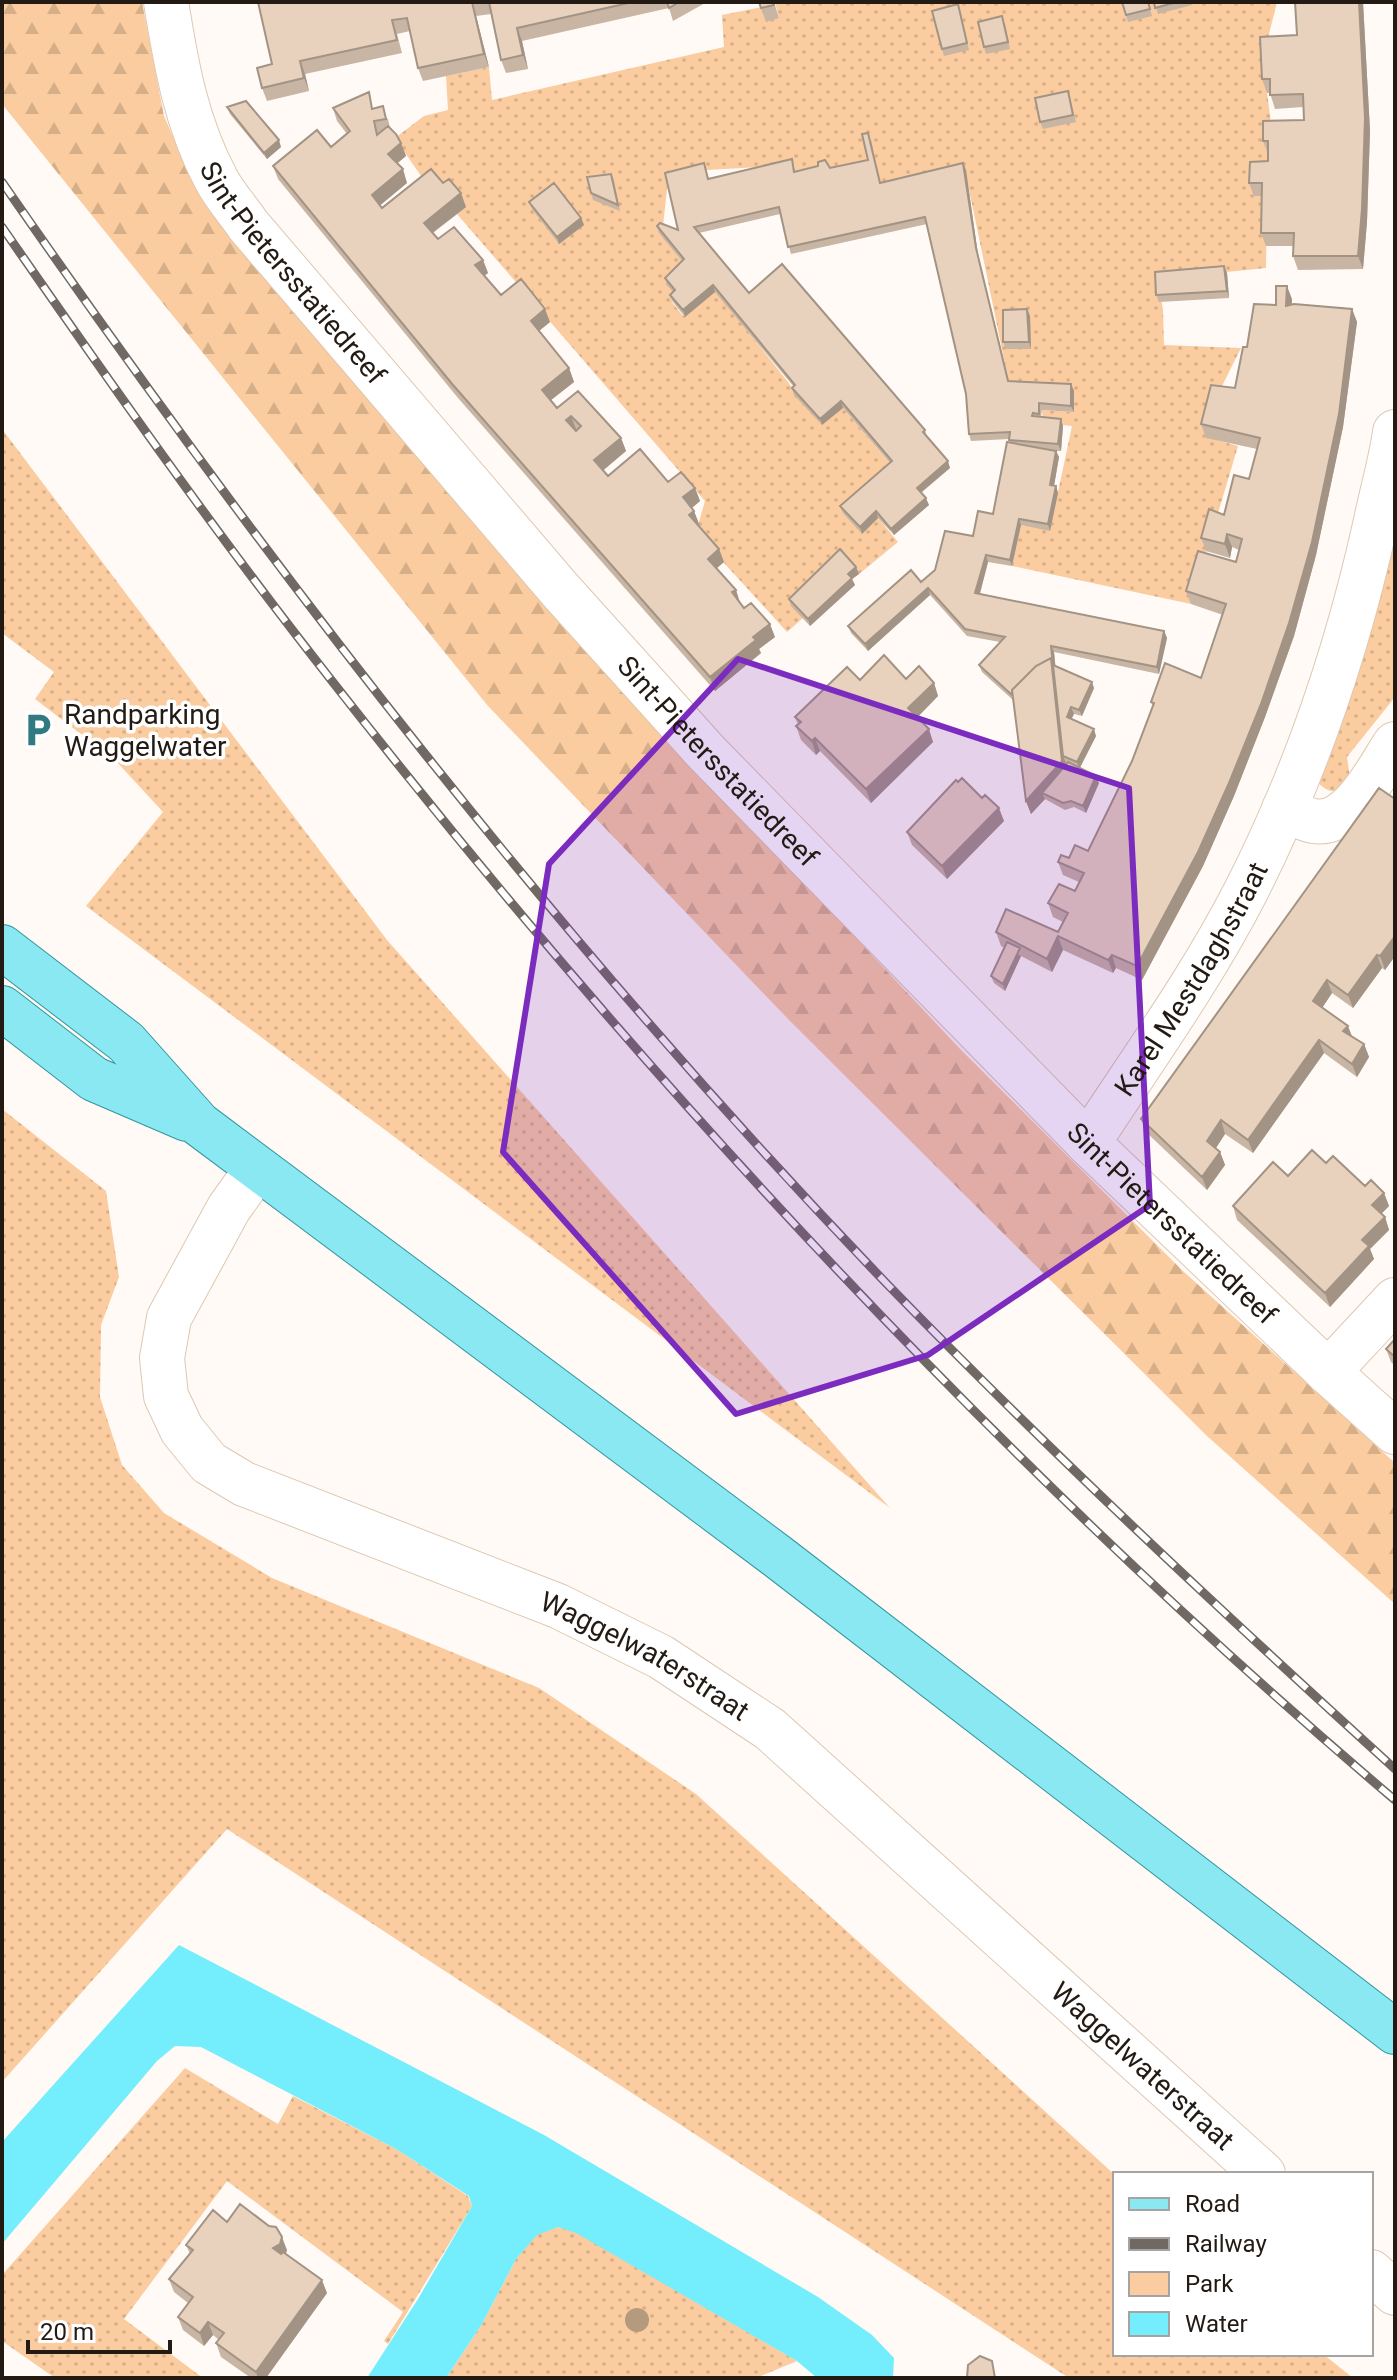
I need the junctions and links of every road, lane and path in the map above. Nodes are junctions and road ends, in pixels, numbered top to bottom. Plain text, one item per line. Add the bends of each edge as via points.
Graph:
1 (166, 2) edge
2 (1395, 432) edge
3 (1395, 744) edge
4 (1284, 809) junction
5 (2, 947) edge
6 (2, 1008) edge
7 (199, 1124) junction
8 (1088, 1143) junction
9 (257, 1169) junction
10 (1395, 1300) edge
11 (1328, 1372) junction
12 (1395, 1432) edge
13 (1395, 2032) edge
14 (1261, 2172) edge
15 (1373, 2274) edge
16 (1395, 2293) edge

1 - 8 street, Sint-Pietersstatiedreef via 191,126 217,182 248,225 706,752
2 - 4 street, Karel Mestdaghstraat via 1365,571 1334,675
3 - 4 street via 1349,811 1329,821 1312,821
4 - 8 street, Karel Mestdaghstraat via 1245,892 1198,973
5 - 7 main road via 126,1042
6 - 7 main road via 94,1079
7 - 9 main road
8 - 11 street, Sint-Pietersstatiedreef
9 - 13 main road via 777,1556
9 - 14 street, Waggelwaterstraat via 229,1208 169,1318 162,1358 166,1396 182,1430 209,1463 244,1484 558,1606 661,1657 770,1729
10 - 11 street
11 - 12 street, Sint-Pietersstatiedreef
15 - 16 street

